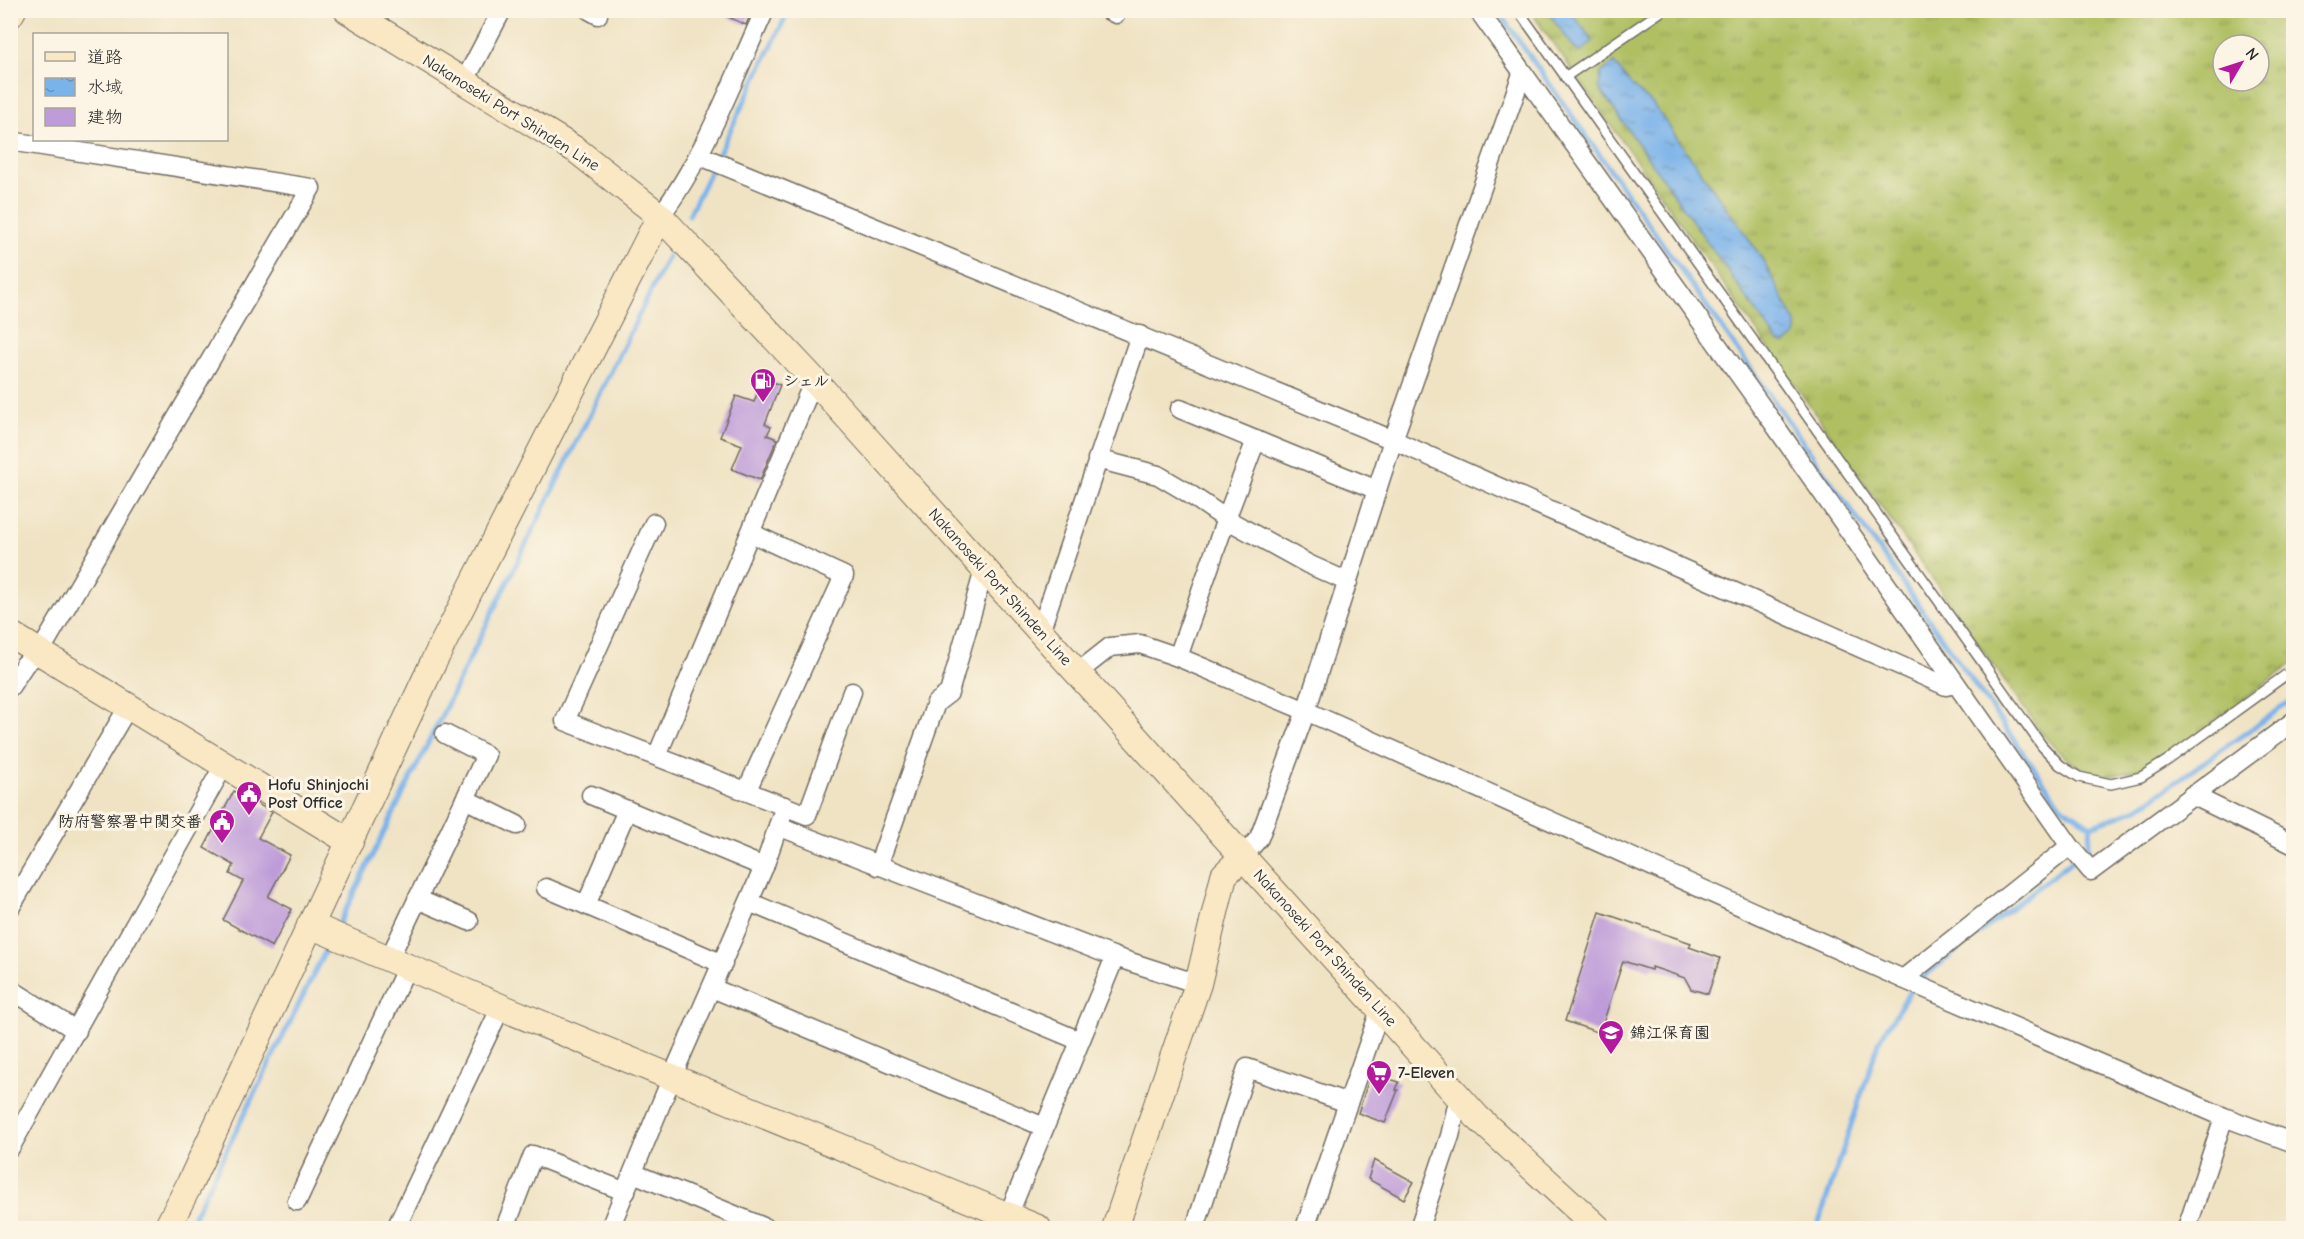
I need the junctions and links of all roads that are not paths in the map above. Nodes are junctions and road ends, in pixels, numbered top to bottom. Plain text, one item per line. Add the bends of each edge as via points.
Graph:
1 (13, 10) edge
2 (346, 10) edge
3 (502, 10) edge
4 (765, 10) edge
5 (1108, 10) edge
6 (1117, 10) edge
7 (1478, 10) edge
8 (1518, 10) edge
9 (1663, 10) edge
10 (10, 15) edge
11 (1522, 74) junction
12 (1565, 77) junction
13 (464, 82) junction
14 (10, 141) edge
15 (698, 155) junction
16 (660, 216) junction
17 (1140, 335) junction
18 (814, 380) junction
19 (1180, 409) dead end
20 (1256, 440) junction
21 (1393, 440) junction
22 (1097, 459) junction
23 (1377, 490) junction
24 (1226, 519) junction
25 (654, 523) dead end
26 (751, 533) junction
27 (984, 570) junction
28 (1348, 582) junction
29 (1040, 632) junction
30 (10, 634) edge
31 (40, 652) junction
32 (1178, 657) junction
33 (2294, 669) edge
34 (1077, 673) junction
35 (1956, 684) junction
36 (10, 687) edge
37 (852, 692) dead end
38 (128, 707) junction
39 (1306, 711) junction
40 (2294, 721) edge
41 (445, 734) dead end
42 (657, 756) junction
43 (224, 765) junction
44 (747, 790) junction
45 (591, 795) dead end
46 (2192, 795) junction
47 (465, 799) junction
48 (785, 806) junction
49 (627, 810) junction
50 (517, 825) dead end
51 (778, 826) junction
52 (350, 842) junction
53 (2294, 845) edge
54 (2070, 846) junction
55 (1242, 856) junction
56 (878, 866) junction
57 (764, 867) junction
58 (546, 888) dead end
59 (417, 899) junction
60 (749, 902) junction
61 (586, 905) junction
62 (10, 908) edge
63 (469, 921) dead end
64 (310, 924) junction
65 (1114, 957) junction
66 (398, 963) junction
67 (723, 964) junction
68 (1903, 980) junction
69 (1198, 984) junction
70 (712, 988) junction
71 (10, 989) edge
72 (501, 1007) junction
73 (1380, 1010) junction
74 (77, 1031) junction
75 (1080, 1041) junction
76 (672, 1077) junction
77 (1459, 1097) junction
78 (1348, 1103) junction
79 (2224, 1117) junction
80 (1044, 1127) junction
81 (2292, 1138) edge
82 (10, 1148) edge
83 (633, 1173) junction
84 (626, 1192) junction
85 (297, 1202) dead end
86 (1005, 1222) edge
87 (167, 1228) edge
88 (396, 1228) edge
89 (505, 1228) edge
90 (610, 1228) edge
91 (766, 1228) edge
92 (1038, 1228) edge
93 (1115, 1228) edge
94 (1195, 1228) edge
95 (1305, 1228) edge
96 (1419, 1228) edge
97 (1598, 1228) edge
98 (2187, 1228) edge

1 - 10 street
2 - 13 street, Nakanoseki Port Shinden Line
3 - 13 street
4 - 15 street
5 - 6 street via 1116,14
7 - 11 street
8 - 12 lane
9 - 12 lane
11 - 21 street
11 - 35 street
12 - 33 lane via 2035,736 2060,765 2079,777 2111,784 2141,777
13 - 16 street, Nakanoseki Port Shinden Line via 576,150
14 - 31 street via 310,188
15 - 16 street
15 - 17 street
16 - 18 street, Nakanoseki Port Shinden Line
16 - 52 street via 433,663
17 - 21 street
17 - 22 street
18 - 26 street
18 - 27 street, Nakanoseki Port Shinden Line
19 - 20 street
20 - 23 street
20 - 24 street
21 - 23 street
21 - 35 street via 1946,686
22 - 24 street via 1158,475
22 - 29 street
23 - 28 street
24 - 28 street
24 - 32 street
25 - 42 street via 565,720
26 - 42 street
26 - 44 street via 844,576
27 - 29 street, Nakanoseki Port Shinden Line
27 - 56 street via 949,693 936,703
28 - 39 street
29 - 34 street, Nakanoseki Port Shinden Line
30 - 31 street
31 - 36 street via 25,664
31 - 38 street
32 - 34 street via 1140,644 1110,647
32 - 39 street
34 - 55 street, Nakanoseki Port Shinden Line
35 - 54 street
37 - 48 street via 807,815
38 - 43 street
38 - 62 street
39 - 55 street via 1259,838
39 - 68 street
40 - 46 street
41 - 47 street via 486,755
42 - 44 street
43 - 52 street
43 - 74 street
44 - 48 street
45 - 49 street
46 - 53 street
46 - 54 street via 2091,871
47 - 50 street
47 - 59 street
48 - 51 street
49 - 57 street
49 - 61 street
51 - 56 street
51 - 57 street
52 - 64 street
54 - 68 street
55 - 69 street via 1224,875
55 - 73 street, Nakanoseki Port Shinden Line
56 - 65 street
57 - 60 street
58 - 61 street
59 - 63 street
59 - 66 street
60 - 67 street
60 - 75 street
61 - 67 street
64 - 66 street
64 - 87 street
65 - 69 street
65 - 75 street
66 - 72 street
66 - 85 street
67 - 70 street
68 - 79 street
69 - 93 street
70 - 76 street
70 - 80 street
71 - 74 street
72 - 76 street
72 - 88 street
73 - 77 street, Nakanoseki Port Shinden Line
73 - 78 street
74 - 82 street
75 - 80 street
76 - 83 street
76 - 86 street
77 - 96 street
77 - 97 street, Nakanoseki Port Shinden Line
78 - 94 street via 1247,1068
78 - 95 street
79 - 81 street
79 - 98 street
80 - 86 street
83 - 84 street
83 - 91 street
84 - 89 street via 533,1155
84 - 90 street
86 - 92 street

